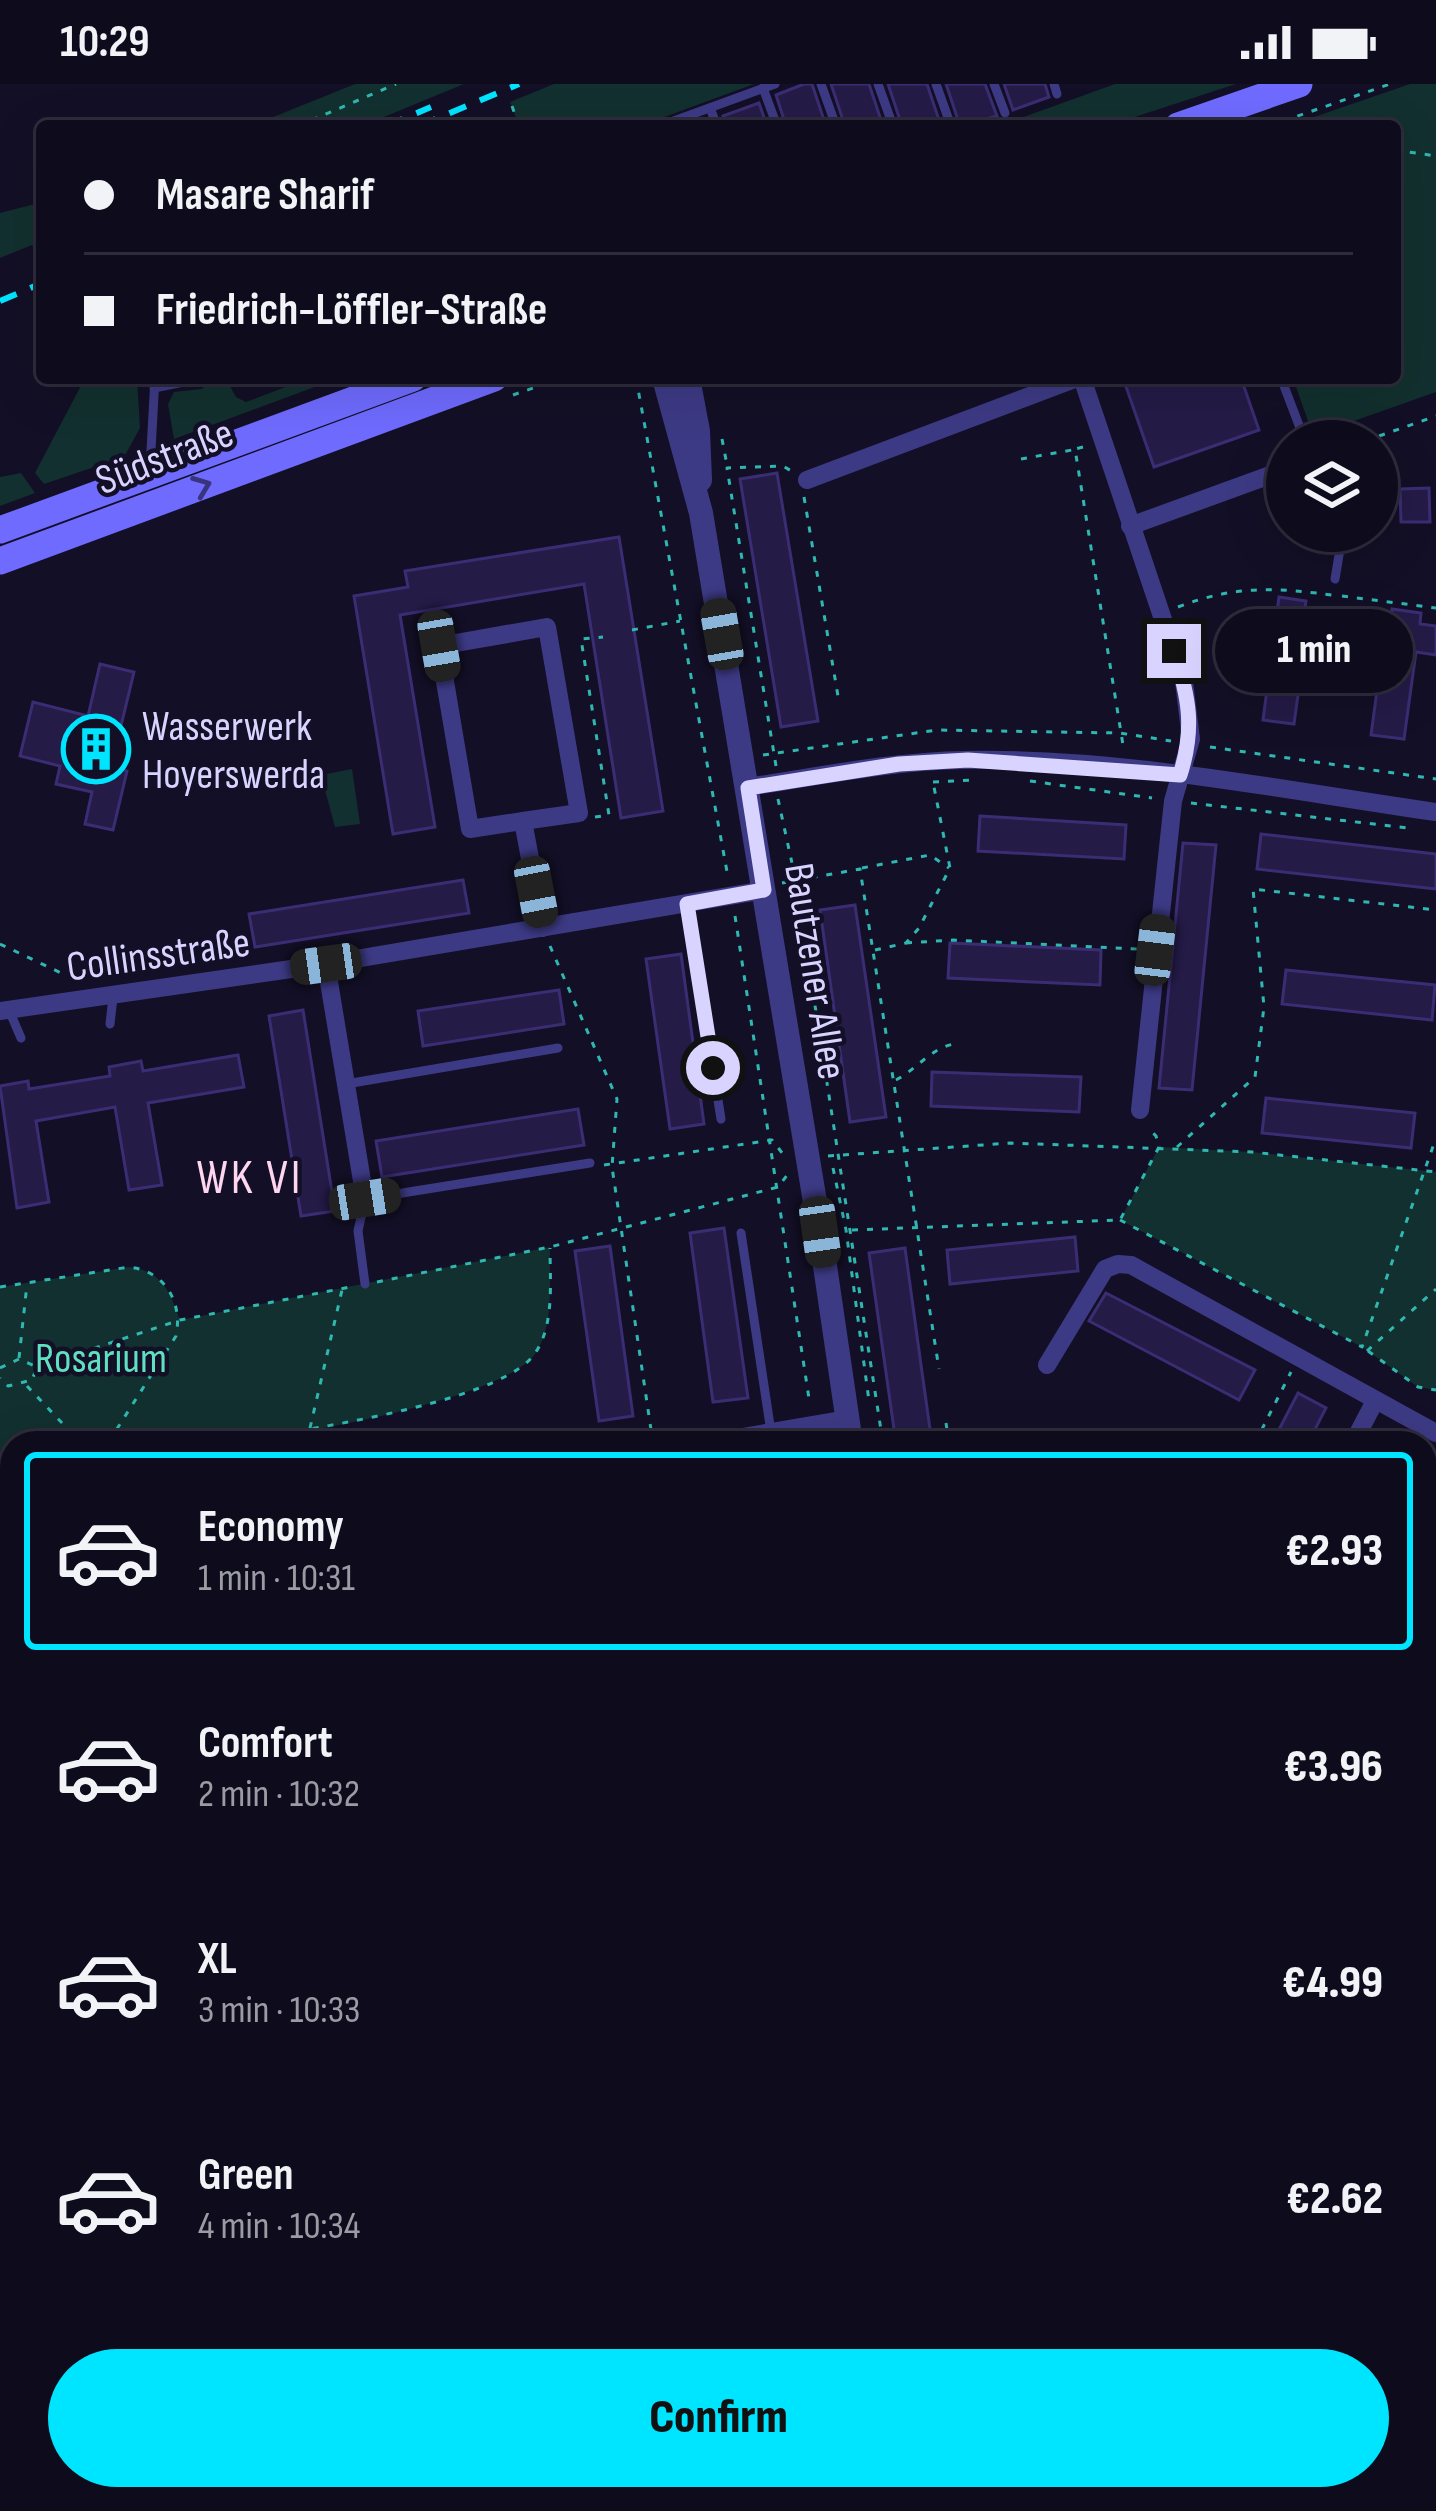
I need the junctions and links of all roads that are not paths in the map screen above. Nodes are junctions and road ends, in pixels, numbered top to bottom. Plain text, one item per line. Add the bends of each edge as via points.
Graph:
1 (821, 84) edge
2 (878, 84) edge
3 (936, 84) edge
4 (994, 84) edge
5 (1299, 84) edge
6 (769, 86) edge
7 (710, 107) junction
8 (1005, 113) dead end
9 (676, 120) edge
10 (715, 120) edge
11 (776, 120) edge
12 (834, 120) edge
13 (891, 120) edge
14 (949, 120) edge
15 (1195, 120) edge
16 (154, 384) edge
17 (395, 384) edge
18 (478, 384) edge
19 (666, 384) edge
20 (689, 384) edge
21 (1064, 384) edge
22 (1082, 384) edge
23 (1284, 384) edge
24 (1297, 420) edge
25 (150, 473) junction
26 (1266, 477) edge
27 (807, 480) road end
28 (701, 513) junction
29 (1130, 526) junction
30 (0, 530) edge
31 (1340, 552) edge
32 (7, 558) edge
33 (1335, 579) road end
34 (1180, 775) junction
35 (748, 788) junction
36 (1436, 812) edge
37 (524, 821) junction
38 (764, 890) junction
39 (687, 904) junction
40 (543, 928) junction
41 (326, 964) junction
42 (113, 997) junction
43 (4, 1010) edge
44 (110, 1024) dead end
45 (21, 1038) dead end
46 (557, 1048) dead end
47 (346, 1084) junction
48 (1140, 1110) road end
49 (721, 1119) dead end
50 (590, 1163) road end
51 (365, 1199) junction
52 (741, 1233) dead end
53 (365, 1284) road end
54 (1047, 1366) dead end
55 (1375, 1401) junction
56 (771, 1431) edge
57 (849, 1431) edge
58 (1359, 1431) edge
59 (1434, 1431) edge

1 - 12 lane
2 - 13 lane
3 - 14 lane
4 - 8 lane
5 - 15 main road
6 - 7 lane
6 - 11 lane
7 - 9 lane
7 - 10 lane
16 - 25 lane
17 - 25 main road, Südstraße
32 -> 18 main road, Südstraße
19 - 28 street, Bautzener Allee
20 - 28 street, Bautzener Allee
21 - 27 street
22 - 29 street
23 - 24 lane
25 - 30 main road, Südstraße
25 - 32 lane via 120,503 52,528
26 - 29 street
28 - 35 street, Bautzener Allee
29 - 34 street via 1184,682 1191,739
31 - 33 lane
34 - 35 street via 929,761
34 - 36 street
34 - 48 street
35 - 38 street, Bautzener Allee
37 - 37 street via 579,813 547,627 439,646 470,829
37 - 40 street
38 - 39 street, Collinsstraße
38 - 57 street, Bautzener Allee
39 - 40 street, Collinsstraße
39 - 49 lane
40 - 41 street, Collinsstraße
41 - 42 street, Collinsstraße
41 - 47 street
42 - 43 street, Collinsstraße
42 - 44 lane
43 - 45 lane
46 - 47 lane
47 - 51 street
50 - 51 lane
51 - 53 lane via 358,1244
52 - 56 lane
54 - 55 street via 1105,1269 1131,1265
55 - 58 street
55 - 59 street

